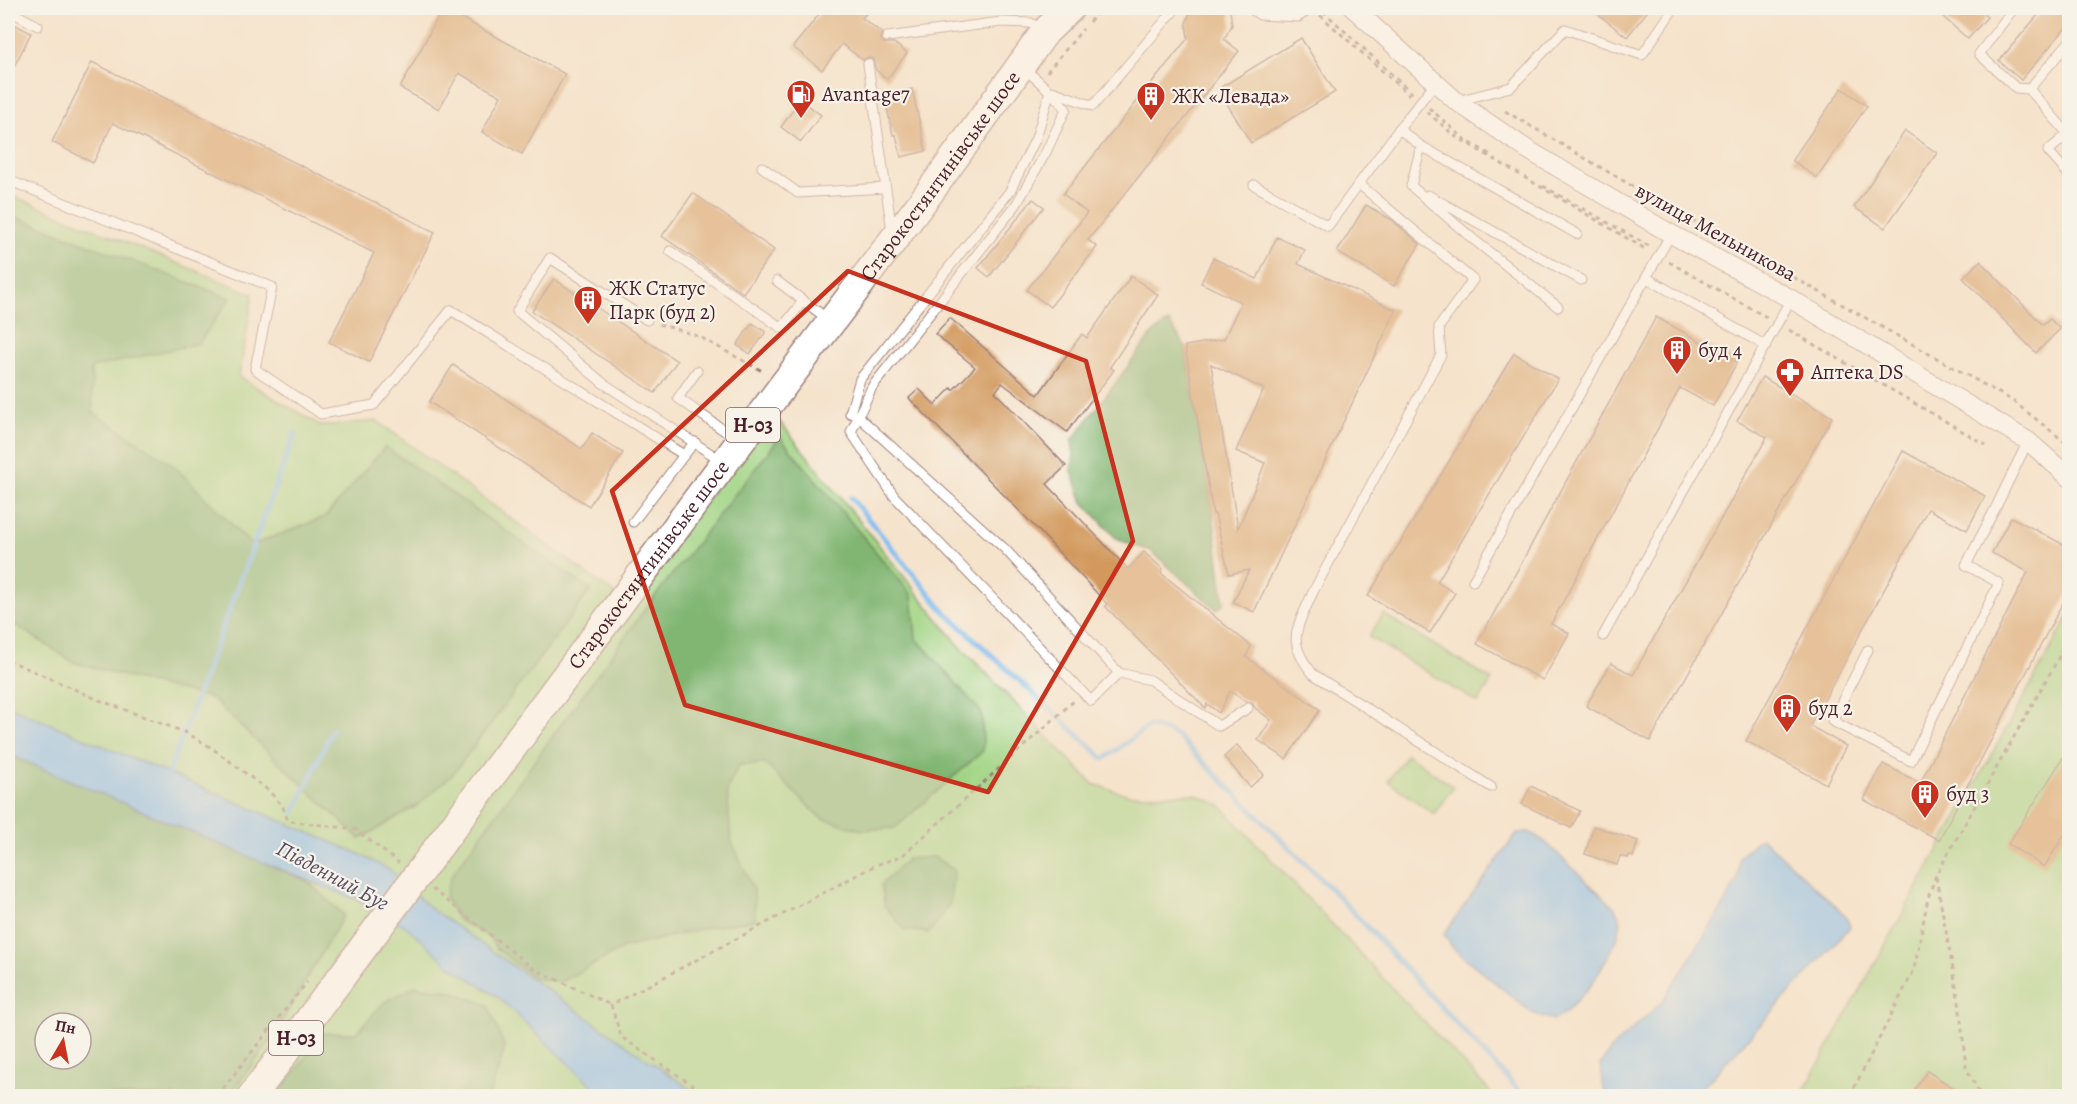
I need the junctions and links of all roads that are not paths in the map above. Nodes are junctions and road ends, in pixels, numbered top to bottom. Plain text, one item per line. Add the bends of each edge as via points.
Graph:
1 (1071, 8) edge
2 (1176, 8) edge
3 (1250, 8) edge
4 (1353, 8) edge
5 (1674, 8) edge
6 (2015, 8) edge
7 (8, 10) edge
8 (1315, 11) edge
9 (38, 26) dead end
10 (1045, 32) junction
11 (887, 37) dead end
12 (2070, 41) edge
13 (868, 64) dead end
14 (1020, 67) junction
15 (1435, 83) junction
16 (2029, 89) junction
17 (1050, 91) junction
18 (1456, 101) junction
19 (1399, 129) junction
20 (1420, 146) junction
21 (762, 167) dead end
22 (2069, 174) edge
23 (8, 180) edge
24 (1359, 184) junction
25 (1254, 185) dead end
26 (1412, 186) junction
27 (885, 188) junction
28 (1577, 234) dead end
29 (1671, 234) junction
30 (893, 238) junction
31 (670, 251) dead end
32 (1647, 278) junction
33 (1581, 280) dead end
34 (777, 281) dead end
35 (1791, 299) junction
36 (802, 301) junction
37 (1558, 307) dead end
38 (647, 320) road end
39 (831, 322) junction
40 (1766, 346) junction
41 (697, 371) dead end
42 (859, 417) junction
43 (2028, 441) junction
44 (695, 442) junction
45 (733, 452) junction
46 (684, 455) junction
47 (2070, 478) edge
48 (633, 522) dead end
49 (1473, 580) dead end
50 (1603, 636) dead end
51 (1868, 650) dead end
52 (1119, 673) junction
53 (1248, 708) dead end
54 (1491, 787) dead end
55 (252, 1096) edge

1 - 10 main road, Старокостянтинівське шосе / Н-03
2 - 17 lane via 1093,106
3 - 8 lane via 1260,15 1298,17
4 - 15 street, вулиця Мельникова
5 - 18 lane via 1642,55 1565,29 1512,87
6 - 16 lane via 1979,54 2016,88
7 - 9 lane
10 - 11 lane via 1030,23 1001,22
10 - 14 main road, Старокостянтинівське шосе / Н-03
12 - 16 lane
13 - 27 lane
14 - 17 lane
14 - 30 main road, Старокостянтинівське шосе / Н-03
15 - 18 street, вулиця Мельникова
15 - 19 lane
16 - 22 lane via 2068,134 2048,151
17 - 42 lane via 1036,138 1010,191 860,379 850,413
17 - 42 lane via 1066,110 1016,205 872,387
18 - 29 street, вулиця Мельникова via 1528,150
19 - 20 lane
19 - 24 lane
20 - 26 lane
20 - 28 lane
21 - 27 lane via 798,193
23 - 46 lane via 272,287 255,369 321,414 374,405 451,310
24 - 25 lane via 1328,226
24 - 54 lane via 1473,280 1439,327 1441,356 1313,592 1296,633 1299,657 1313,674
26 - 33 lane
26 - 37 lane
27 - 30 lane
29 - 32 lane
29 - 35 street, вулиця Мельникова
30 - 39 main road, Старокостянтинівське шосе / Н-03
31 - 36 lane via 782,328
32 - 40 lane
32 - 49 lane
34 - 36 lane
35 - 40 lane
35 - 43 street, вулиця Мельникова
36 - 39 lane
38 - 44 lane via 550,258 517,311 603,383
39 - 45 main road, Старокостянтинівське шосе / Н-03
40 - 50 lane
41 - 45 lane via 678,398
42 - 52 lane via 1005,549
42 - 52 lane via 851,432 894,496 1091,701
43 - 47 street, вулиця Мельникова
43 - 51 lane via 1966,565 1999,584 1911,761 1832,721
44 - 45 lane
44 - 46 lane
45 - 55 main road, Старокостянтинівське шосе / Н-03, bridge
46 - 48 lane
52 - 53 lane via 1150,680 1219,726

